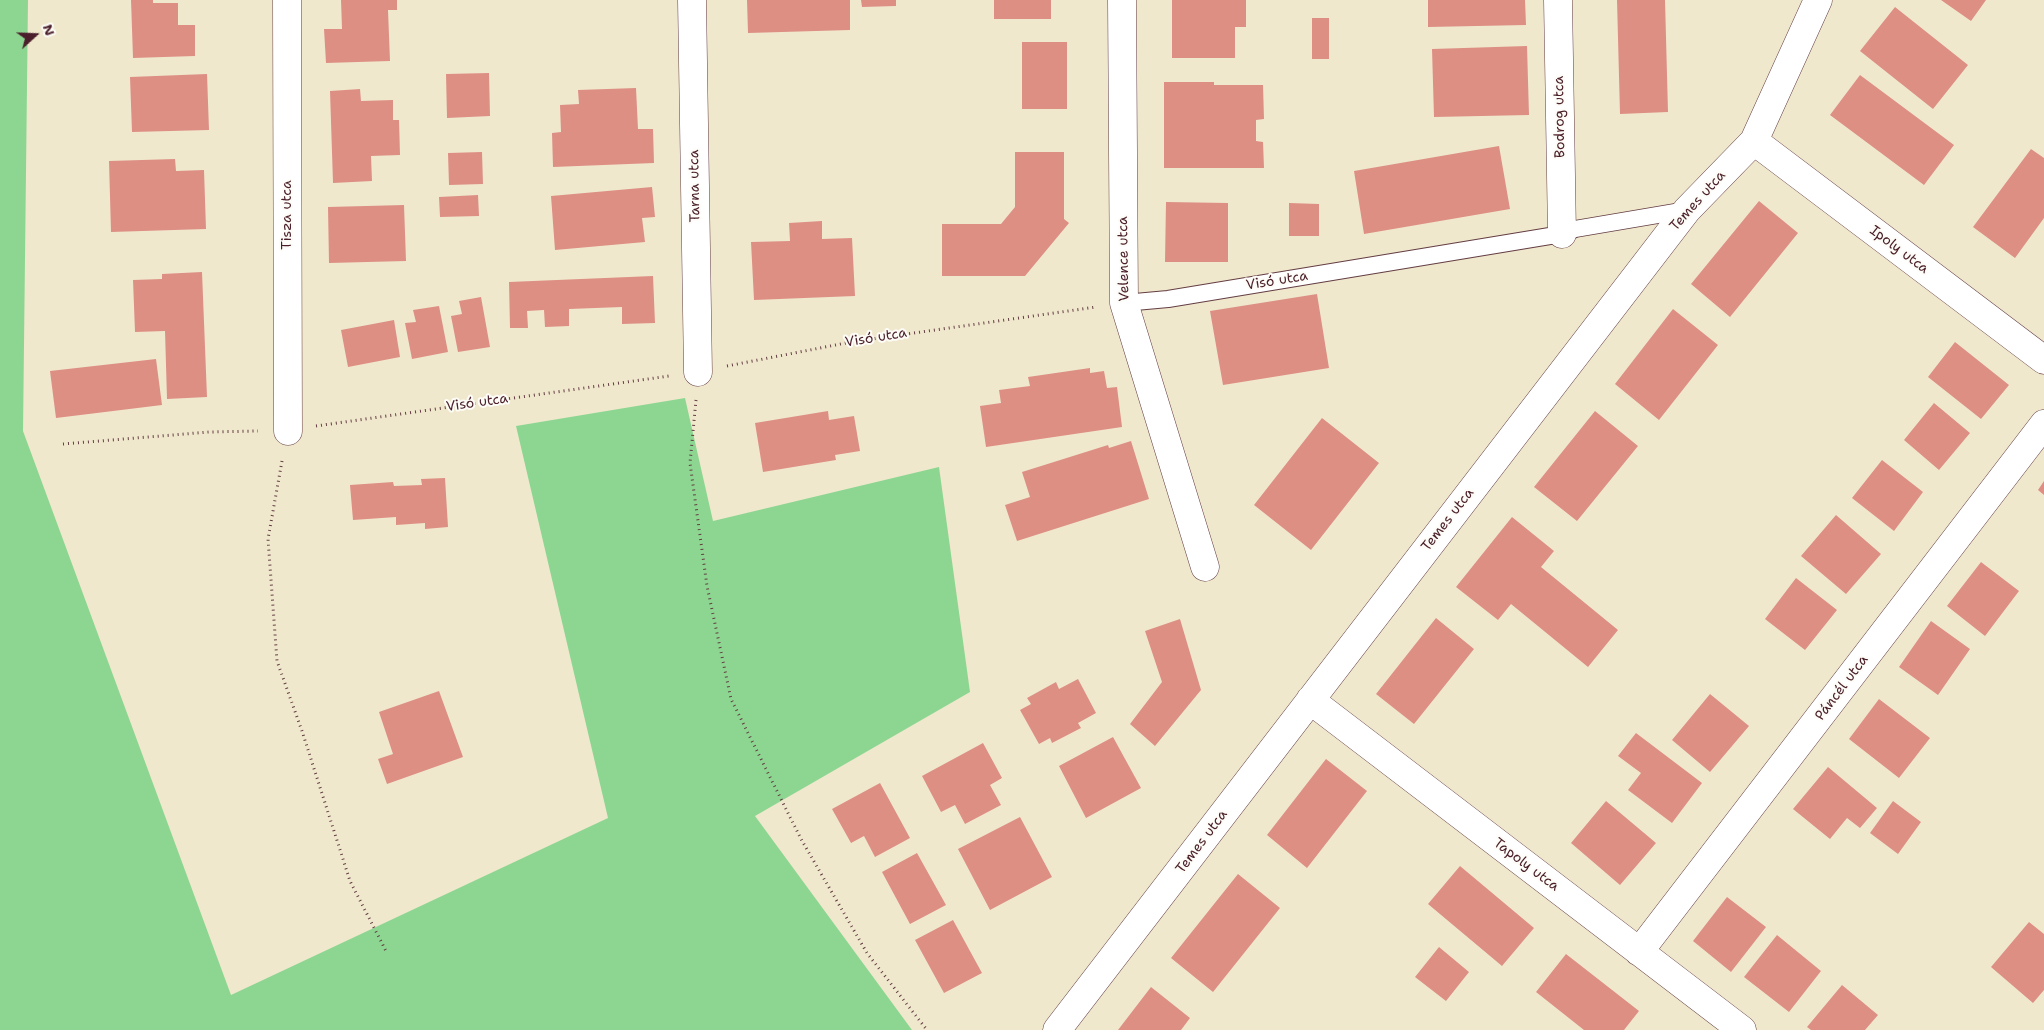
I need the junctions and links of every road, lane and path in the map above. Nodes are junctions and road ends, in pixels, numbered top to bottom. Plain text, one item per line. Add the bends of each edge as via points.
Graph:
1 (287, 0) edge
2 (692, 0) edge
3 (1122, 0) edge
4 (1558, 0) edge
5 (1818, 0) edge
6 (1754, 141) junction
7 (1686, 210) junction
8 (1562, 234) junction
9 (1124, 303) junction
10 (2044, 360) edge
11 (698, 372) junction
12 (2044, 424) edge
13 (288, 430) junction
14 (64, 444) dead end
15 (1205, 567) dead end
16 (1310, 700) junction
17 (1640, 952) junction
18 (387, 953) dead end
19 (927, 1030) edge
20 (1058, 1030) edge
21 (1742, 1030) edge

1 - 13 street, Tisza utca
2 - 11 street, Tarna utca
3 - 9 street, Velence utca
4 - 8 street, Bodrog utca
5 - 6 street, Temes utca
6 - 7 street, Temes utca
6 - 10 street, Ipoly utca
7 - 8 lane, Visó utca
7 - 16 street, Temes utca
8 - 9 lane, Visó utca via 1168,299
9 - 11 path, Visó utca via 851,342
9 - 15 street, Velence utca
11 - 13 path, Visó utca
11 - 19 path via 690,463 707,586 731,699 801,839 867,953
12 - 17 street, Páncél utca
13 - 14 path, Visó utca via 209,432
13 - 18 path via 268,539 277,662 350,881
16 - 17 street, Tapoly utca
16 - 20 street, Temes utca
17 - 21 street, Tapoly utca

